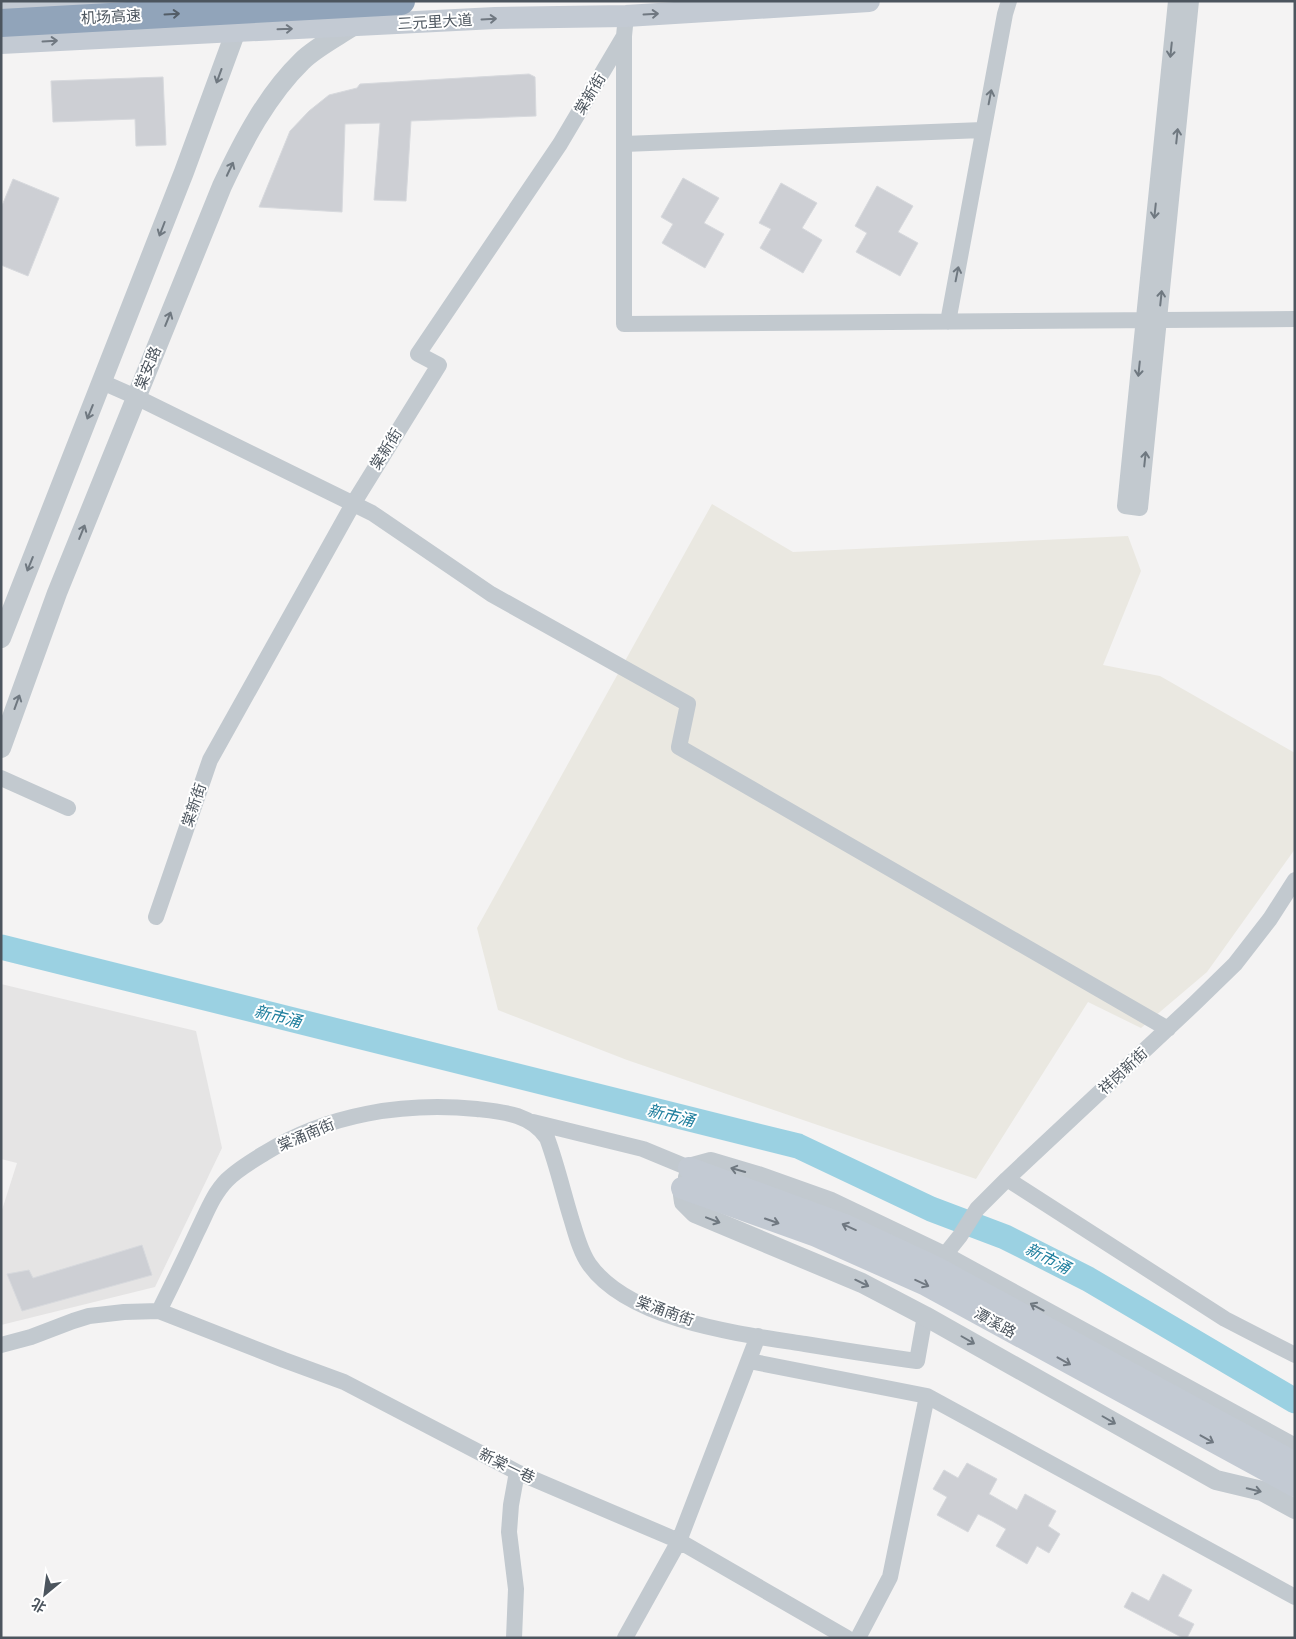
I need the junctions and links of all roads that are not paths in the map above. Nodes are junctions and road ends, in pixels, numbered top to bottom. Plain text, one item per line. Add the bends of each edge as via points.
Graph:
1 (145, 1) edge
2 (246, 1) edge
3 (401, 1) edge
4 (869, 1) edge
5 (1009, 1) edge
6 (1176, 1) edge
7 (1191, 1) edge
8 (1, 8) edge
9 (1, 23) edge
10 (353, 26) junction
11 (625, 26) junction
12 (236, 31) junction
13 (1, 43) edge
14 (983, 130) junction
15 (624, 144) junction
16 (1295, 319) edge
17 (1151, 320) junction
18 (948, 322) junction
19 (102, 382) junction
20 (136, 397) junction
21 (353, 504) junction
22 (1, 638) edge
23 (1, 748) edge
24 (1, 778) edge
25 (68, 808) dead end
26 (1295, 880) edge
27 (156, 917) dead end
28 (1168, 1028) junction
29 (530, 1121) junction
30 (686, 1178) junction
31 (1007, 1179) junction
32 (729, 1194) junction
33 (944, 1256) junction
34 (159, 1311) junction
35 (925, 1316) junction
36 (758, 1336) junction
37 (1, 1345) edge
38 (1295, 1356) edge
39 (749, 1361) junction
40 (927, 1396) junction
41 (1295, 1448) edge
42 (1295, 1463) edge
43 (517, 1472) junction
44 (1295, 1486) edge
45 (1295, 1510) edge
46 (679, 1541) junction
47 (1295, 1597) edge
48 (514, 1638) edge
49 (625, 1638) edge
50 (847, 1638) edge
51 (858, 1638) edge

1 - 8 main road
2 - 12 street
9 -> 3 highway, 机场高速
11 -> 4 main road, 三元里大道
14 -> 5 street
6 -> 17 street
17 -> 7 street
10 -> 11 main road, 三元里大道 via 495,18
12 -> 10 main road, 三元里大道
20 -> 10 street, 棠安路 via 244,140 283,82 304,59
11 - 15 street
11 - 21 street, 棠新街 via 560,144 418,354 439,365
13 -> 12 main road, 三元里大道
12 -> 19 street
14 - 15 street
18 -> 14 street
15 - 18 street via 624,324
16 - 17 street
17 -> 17 street via 1125,506 1140,508
17 - 18 street
19 - 20 street
19 -> 22 street
20 - 21 street
23 -> 20 street, 棠安路 via 57,593
21 - 27 street, 棠新街 via 210,760
21 - 28 street via 372,513 491,594 688,704 679,747
24 - 25 street
26 - 28 street, 祥岗新街 via 1235,964
28 - 31 street, 祥岗新街
29 - 30 street via 643,1149
29 - 34 street, 棠涌南街 via 489,1110 401,1108 348,1118 279,1144 237,1172 220,1188
29 - 36 street, 棠涌南街 via 547,1138 577,1237 596,1273 622,1294 656,1311
30 - 32 main road, 潭溪路
33 -> 30 street via 832,1202 758,1176 711,1162
30 -> 35 street via 684,1202 695,1214 862,1283
31 - 33 street, 祥岗新街 via 977,1209
31 - 38 street via 1225,1319
42 -> 32 main road, 潭溪路 via 937,1268 845,1225
32 -> 44 main road, 潭溪路 via 926,1285
41 -> 33 street
34 - 37 street via 89,1316
34 - 43 street, 新棠一巷 via 344,1382
35 - 36 street, 棠涌南街 via 917,1362
35 -> 45 street via 1216,1480 1262,1491
36 - 39 street
39 - 40 street
39 - 46 street
40 - 47 street
40 - 51 street via 890,1577
43 - 46 street, 新棠一巷
43 - 48 street via 509,1532 516,1588
46 - 49 street
46 - 50 street, 新棠一巷

